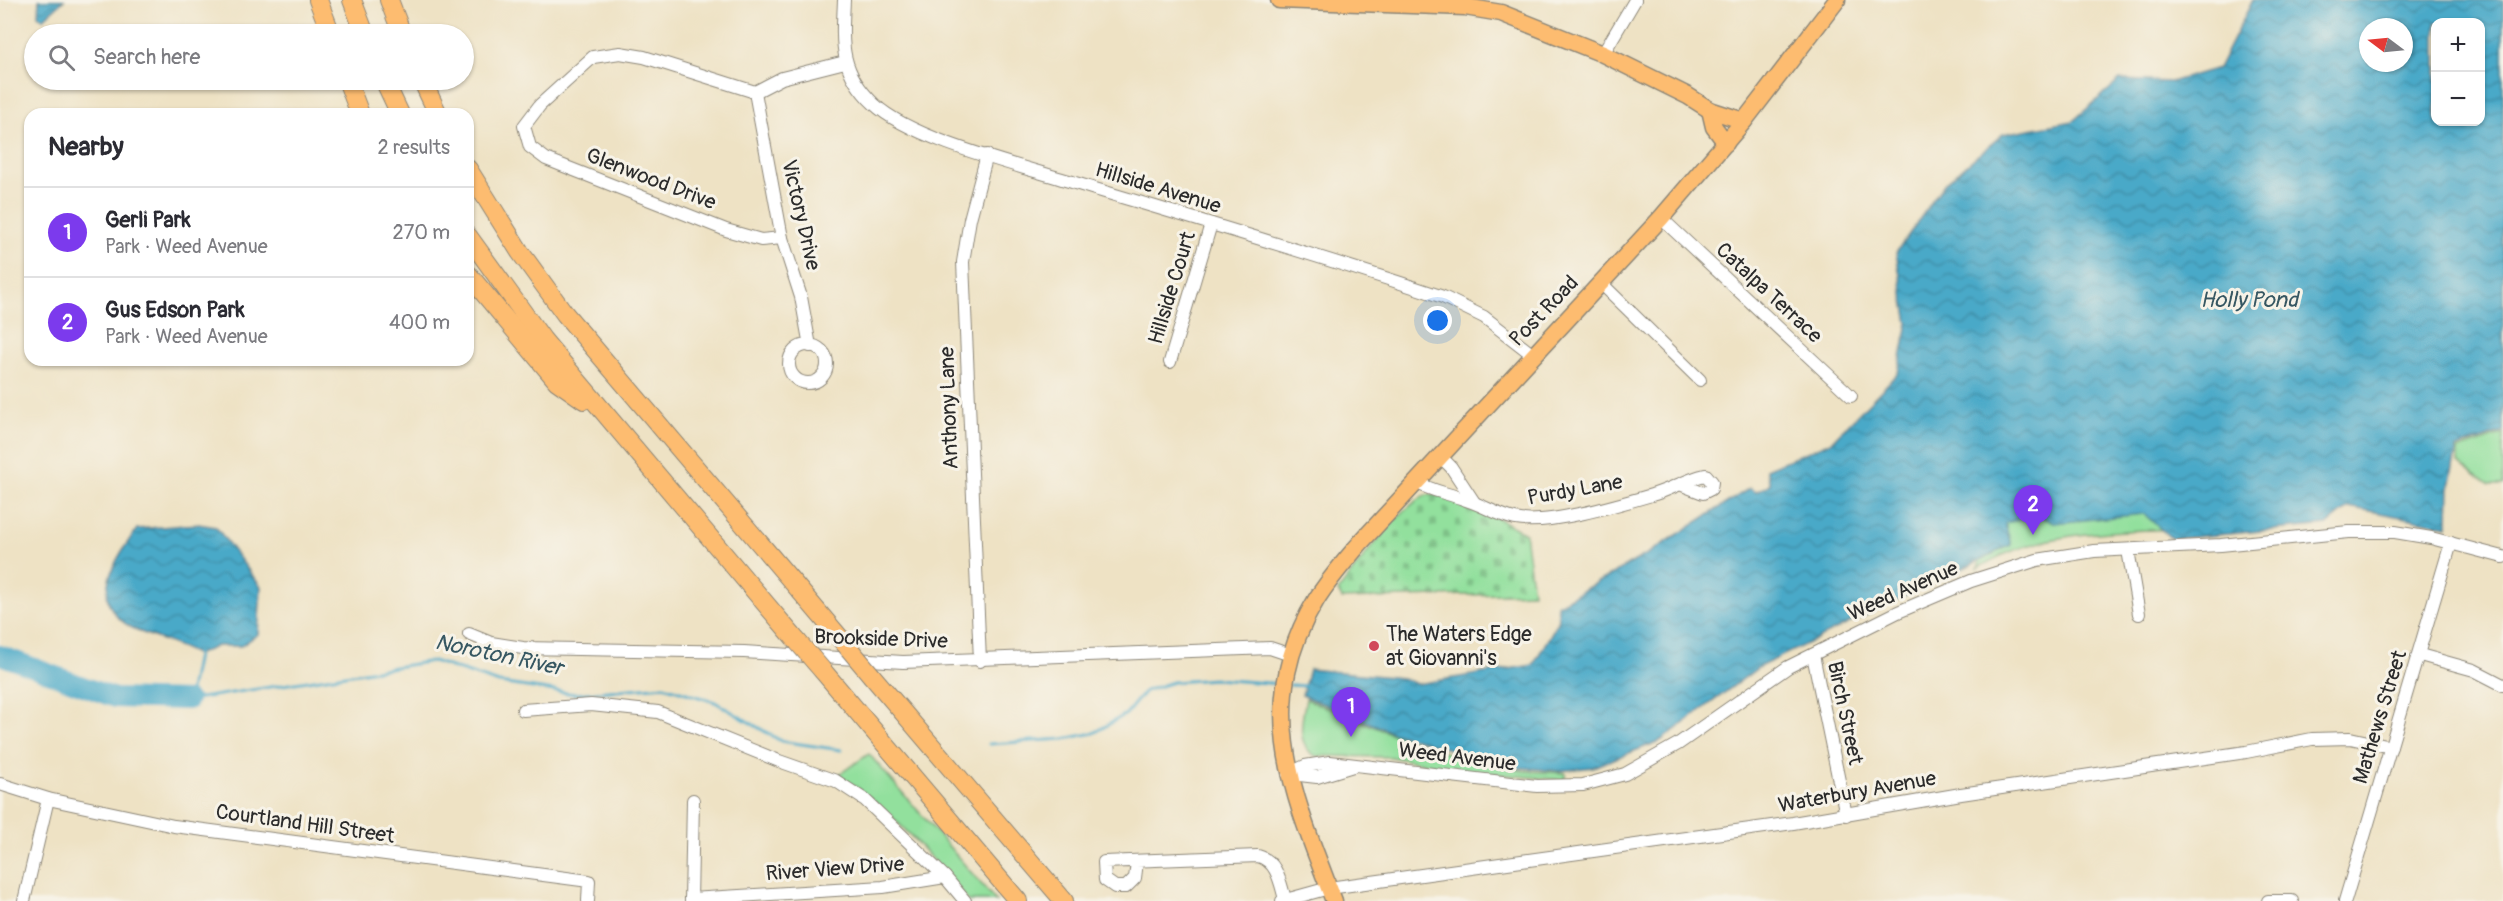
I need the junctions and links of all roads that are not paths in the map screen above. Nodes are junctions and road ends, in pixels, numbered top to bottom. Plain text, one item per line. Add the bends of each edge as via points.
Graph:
1 (318, 0) edge
2 (352, 0) edge
3 (389, 0) edge
4 (844, 0) edge
5 (1279, 0) edge
6 (1635, 0) edge
7 (1837, 0) edge
8 (327, 24) edge
9 (361, 24) edge
10 (398, 24) edge
11 (1603, 54) junction
12 (845, 62) junction
13 (351, 90) edge
14 (389, 90) edge
15 (427, 90) edge
16 (755, 92) junction
17 (358, 108) edge
18 (397, 108) edge
19 (435, 108) edge
20 (1710, 110) junction
21 (1744, 122) junction
22 (1726, 143) junction
23 (987, 155) junction
24 (474, 179) edge
25 (1661, 218) junction
26 (1211, 224) junction
27 (782, 238) junction
28 (474, 245) edge
29 (474, 281) edge
30 (1601, 283) junction
31 (810, 346) dead end
32 (1533, 355) junction
33 (1170, 362) dead end
34 (1700, 380) dead end
35 (1851, 396) dead end
36 (603, 412) junction
37 (1439, 455) junction
38 (1416, 482) junction
39 (1682, 485) dead end
40 (1475, 503) junction
41 (2451, 543) junction
42 (2128, 550) junction
43 (2503, 557) edge
44 (2139, 614) dead end
45 (469, 634) dead end
46 (1813, 655) junction
47 (2420, 655) junction
48 (1290, 659) junction
49 (980, 661) junction
50 (2503, 685) edge
51 (523, 710) dead end
52 (2391, 747) junction
53 (1288, 774) junction
54 (0, 784) edge
55 (48, 799) junction
56 (693, 800) dead end
57 (1846, 815) junction
58 (1137, 862) dead end
59 (945, 877) junction
60 (1332, 894) edge
61 (691, 900) edge
62 (1283, 900) edge
63 (24, 901) edge
64 (588, 901) edge
65 (965, 901) edge
66 (1018, 901) edge
67 (1064, 901) edge
68 (2268, 901) edge
69 (2292, 901) edge
70 (2345, 901) edge

1 - 8 highway
2 - 9 highway
3 - 10 highway
4 - 12 street, Hillside Avenue
5 - 11 main road via 1465,7 1501,13
6 - 11 street
7 - 21 main road, Post Road
11 - 20 main road
12 - 16 street via 782,78
12 - 23 street, Hillside Avenue via 862,92 894,120
13 - 17 highway
14 - 18 highway
15 - 19 highway
16 - 27 street, Victory Drive
16 - 27 street, Glenwood Drive via 620,53 593,57 540,105 525,126 530,147 546,159 726,230 761,240
20 - 21 main road
20 - 22 main road via 1714,127
21 - 22 main road, Post Road
22 - 25 main road, Post Road
23 - 26 street, Hillside Avenue
23 - 49 street, Anthony Lane via 963,262
24 - 67 highway, bridge via 565,314
25 - 30 main road, Post Road
25 - 35 street, Catalpa Terrace
26 - 32 street, Hillside Avenue via 1443,297 1484,317
26 - 33 street, Hillside Court
27 - 31 street, Victory Drive via 801,297
28 - 36 highway via 519,309
29 - 36 highway via 557,381
30 - 32 main road, Post Road
30 - 34 street
32 - 37 main road, Post Road
36 - 66 highway, bridge
37 - 38 main road, Post Road
37 - 40 street
38 - 40 street, Purdy Lane via 1428,490
38 - 48 main road, Post Road via 1331,578 1307,616
39 - 40 street, Purdy Lane via 1596,509 1533,520 1515,519
41 - 42 street, Weed Avenue via 2395,532 2349,532
41 - 43 street, Weed Avenue
41 - 47 street, Mathews Street
42 - 44 street
42 - 46 street, Weed Avenue via 2065,554 2010,568 1898,612
45 - 49 street, Brookside Drive via 491,643 523,648 744,652 903,662
46 - 53 street, Weed Avenue via 1772,677 1652,760 1602,781 1537,786 1330,762 1305,766
46 - 57 street, Birch Street
47 - 50 street via 2474,670
47 - 52 street, Mathews Street
48 - 49 street, Brookside Drive via 1270,648
48 - 53 main road, Post Road via 1283,696
51 - 59 street via 591,705 658,712 836,781 865,800
52 - 57 street, Waterbury Avenue via 2350,738 2312,739
52 - 70 street, Mathews Street
53 - 60 main road, Post Road
54 - 55 street, Courtland Hill Street
55 - 63 street
55 - 64 street, Courtland Hill Street via 174,826 590,882
56 - 61 street
57 - 60 street, Waterbury Avenue
58 - 62 street via 1262,857 1274,868
59 - 61 street, River View Drive via 883,887
59 - 65 street
60 - 62 street, Waterbury Avenue
68 - 69 street

